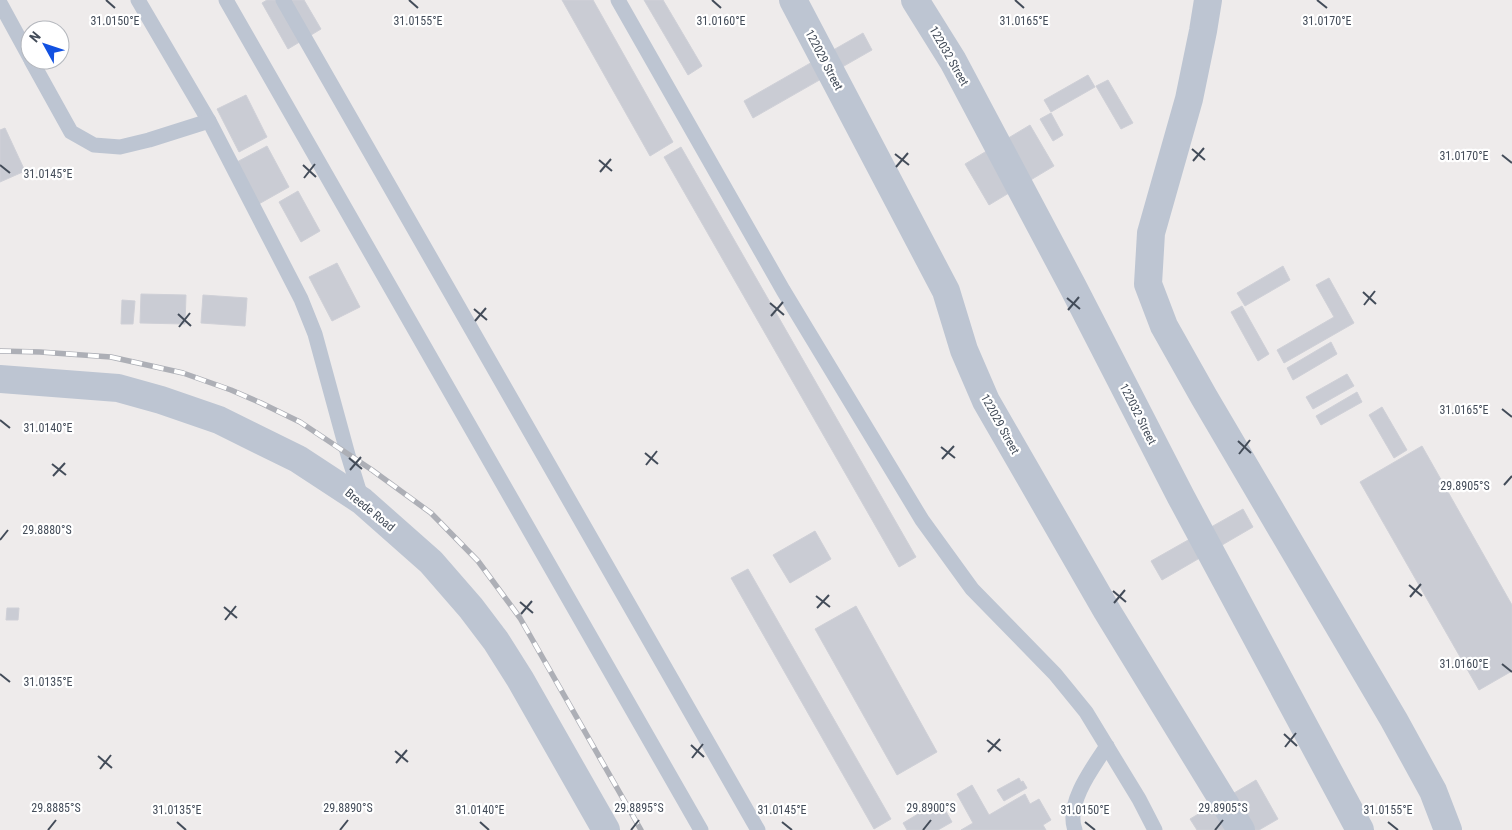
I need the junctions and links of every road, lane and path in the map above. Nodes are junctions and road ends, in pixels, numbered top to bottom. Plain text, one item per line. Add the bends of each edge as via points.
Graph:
1 (138, 0) edge
2 (226, 0) edge
3 (283, 0) edge
4 (618, 0) edge
5 (793, 0) edge
6 (915, 0) edge
7 (1208, 0) edge
8 (0, 3) edge
9 (20, 39) edge
10 (37, 70) edge
11 (210, 121) junction
12 (1, 378) edge
13 (362, 500) junction
14 (1107, 746) junction
15 (606, 830) edge
16 (701, 830) edge
17 (758, 830) edge
18 (1075, 830) edge
19 (1155, 830) edge
20 (1241, 830) edge
21 (1360, 830) edge
22 (1448, 830) edge

1 - 11 lane
2 - 16 lane
3 - 17 lane
4 - 14 lane via 783,290 922,520 972,589 1055,674 1086,712
5 - 20 street, 122029 Street via 946,291 964,350 986,401 1107,612
6 - 21 street, 122032 Street via 953,60 1181,497
7 - 22 street via 1189,99 1151,233 1148,284 1164,326 1394,720 1433,791
8 - 9 lane
10 - 11 lane via 71,132 94,145 120,147
11 - 13 lane via 301,299 315,334
12 - 13 street, Breede Road via 118,388 161,400 219,420 298,459
13 - 15 street, Breede Road via 431,562 496,641
14 - 18 lane via 1086,778 1075,805
14 - 19 lane

